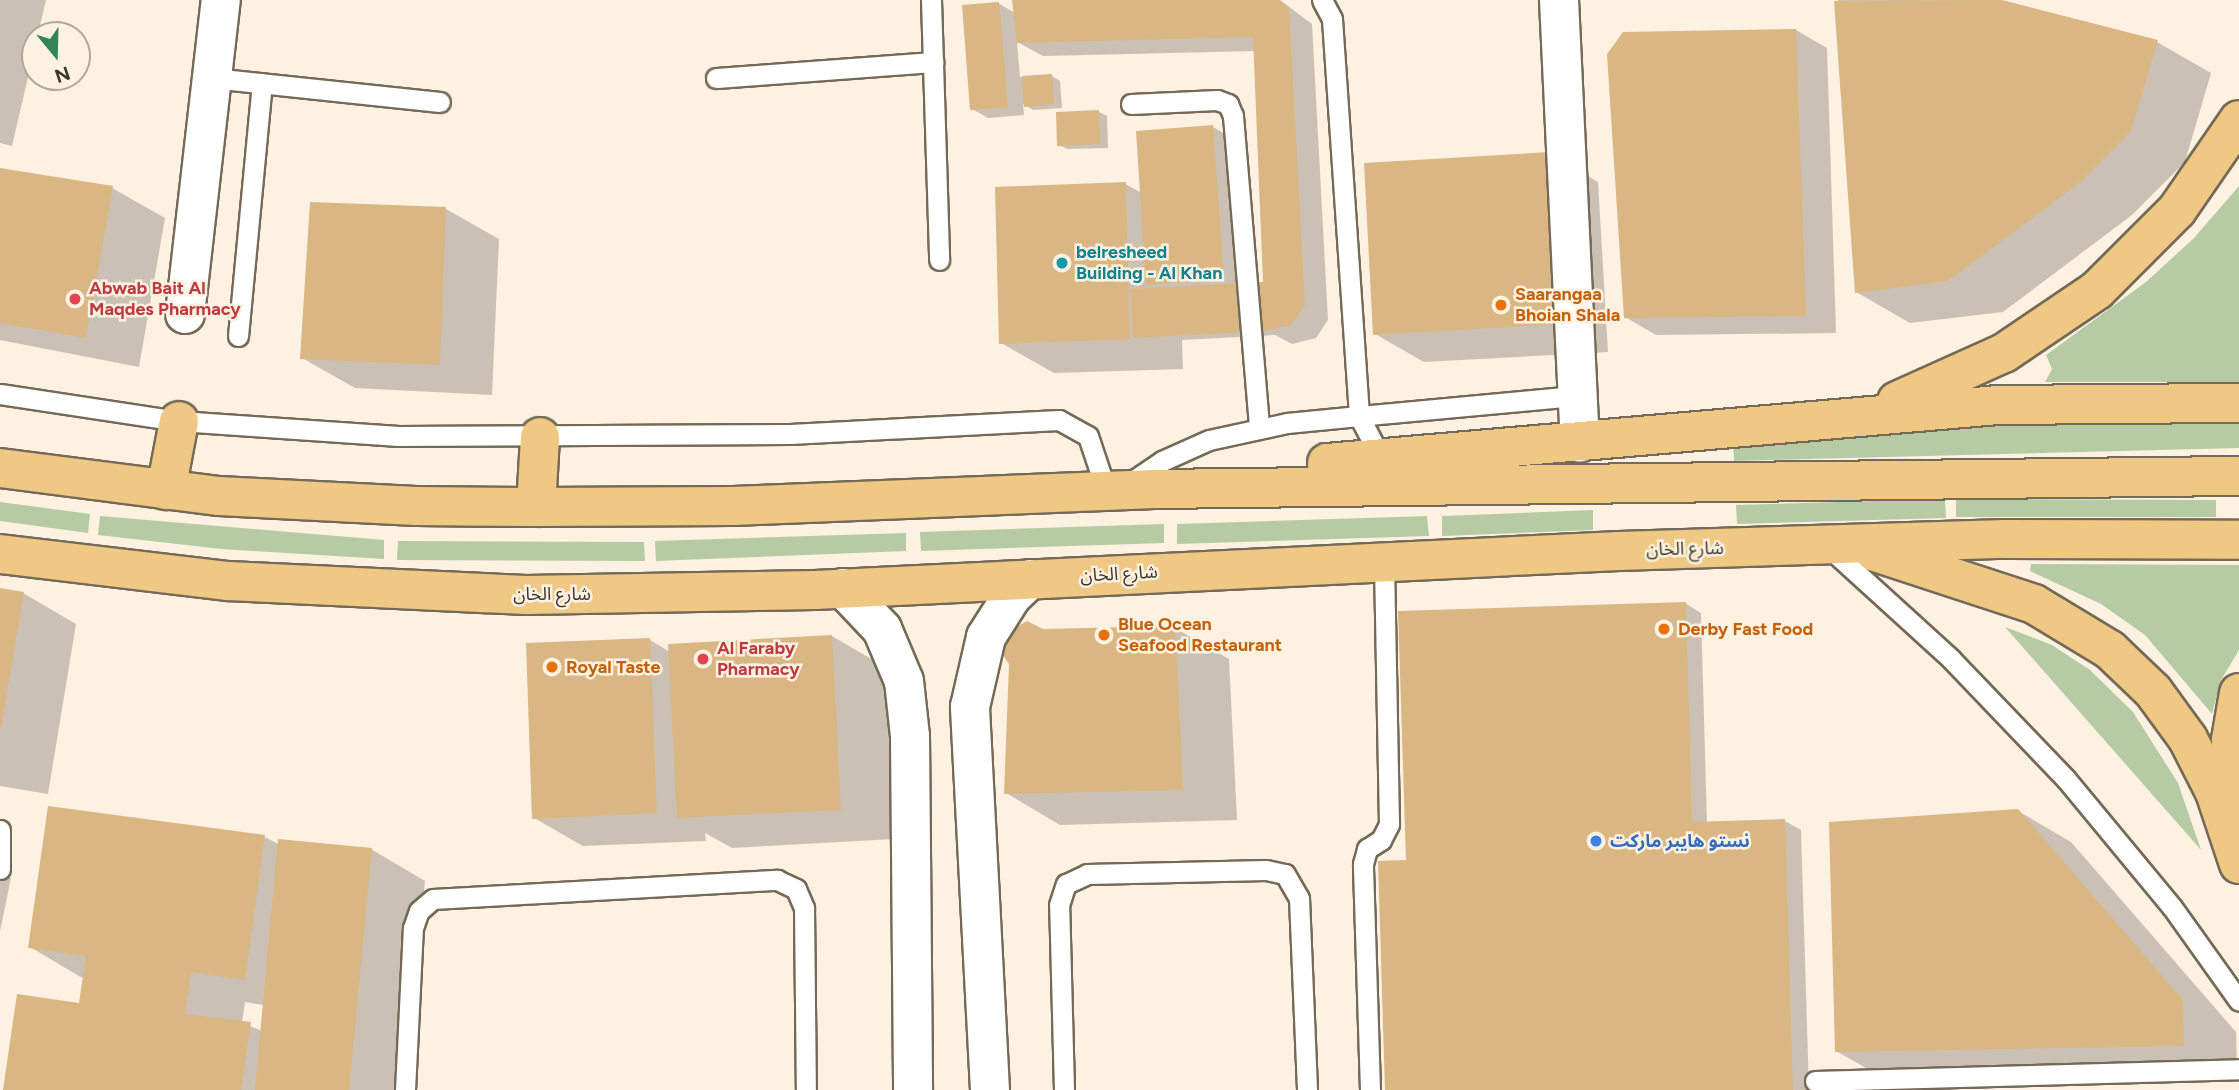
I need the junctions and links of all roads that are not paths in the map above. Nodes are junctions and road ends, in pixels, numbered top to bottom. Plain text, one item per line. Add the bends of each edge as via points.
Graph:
1 (221, 0) edge
2 (931, 0) edge
3 (1322, 0) edge
4 (1559, 0) edge
5 (933, 62) junction
6 (212, 78) junction
7 (716, 78) dead end
8 (262, 83) junction
9 (440, 102) dead end
10 (1131, 104) dead end
11 (2239, 120) edge
12 (939, 260) dead end
13 (185, 314) dead end
14 (238, 336) dead end
15 (0, 394) edge
16 (1576, 396) junction
17 (2239, 403) edge
18 (1359, 416) junction
19 (1837, 420) junction
20 (179, 421) junction
21 (1259, 428) junction
22 (540, 438) junction
23 (1580, 443) junction
24 (1381, 458) junction
25 (0, 468) edge
26 (2239, 476) edge
27 (166, 490) junction
28 (1127, 490) junction
29 (536, 507) junction
30 (2239, 540) edge
31 (1840, 545) junction
32 (0, 554) edge
33 (1384, 561) junction
34 (1030, 579) junction
35 (843, 588) junction
36 (2239, 693) edge
37 (2239, 788) edge
38 (0, 830) edge
39 (2239, 864) edge
40 (0, 869) edge
41 (2239, 1001) edge
42 (2239, 1069) edge
43 (1815, 1081) dead end
44 (405, 1090) edge
45 (806, 1090) edge
46 (913, 1090) edge
47 (990, 1090) edge
48 (1064, 1090) edge
49 (1307, 1090) edge
50 (1370, 1090) edge

1 - 6 street
2 - 5 lane
3 - 18 lane via 1332,19
4 - 16 street
5 - 7 lane
5 - 12 lane
6 - 8 lane
6 - 13 street
8 - 9 lane
8 - 14 lane
10 - 21 lane via 1217,100 1228,104 1233,116
11 - 19 main road via 2211,165 2162,227 2097,290 2052,323 1954,378
15 - 20 lane
16 - 18 lane
16 - 23 street
17 - 19 main road via 1998,405
18 - 21 lane
18 - 24 lane
19 - 23 main road
20 - 22 lane via 312,433
20 - 27 main road
21 - 28 lane via 1185,450
22 - 28 lane via 790,434 1059,420 1088,436
22 - 29 main road
23 - 24 main road
24 - 28 main road via 1231,472
25 - 27 main road
26 - 28 main road
27 - 29 main road via 317,502
28 - 29 main road via 733,506
30 - 31 main road, شارع الخان via 2095,537
31 - 33 main road, شارع الخان
31 - 39 main road via 2034,604 2110,650 2152,691 2188,739 2215,792
31 - 41 lane via 2066,779 2172,907
32 - 35 main road, شارع الخان via 228,581 409,592 526,595
33 - 34 main road, شارع الخان
33 - 50 lane via 1389,824 1387,833 1367,849 1363,864
34 - 35 main road, شارع الخان
34 - 47 street via 1012,596 986,637 970,707
35 - 46 street via 882,629 904,681 910,736
36 - 37 main road via 2231,732
38 - 40 lane
42 - 43 lane
44 - 45 lane via 413,928 419,911 433,899 777,880 796,889 804,908
48 - 49 lane via 1059,905 1066,884 1087,874 1266,870 1285,874 1299,898

